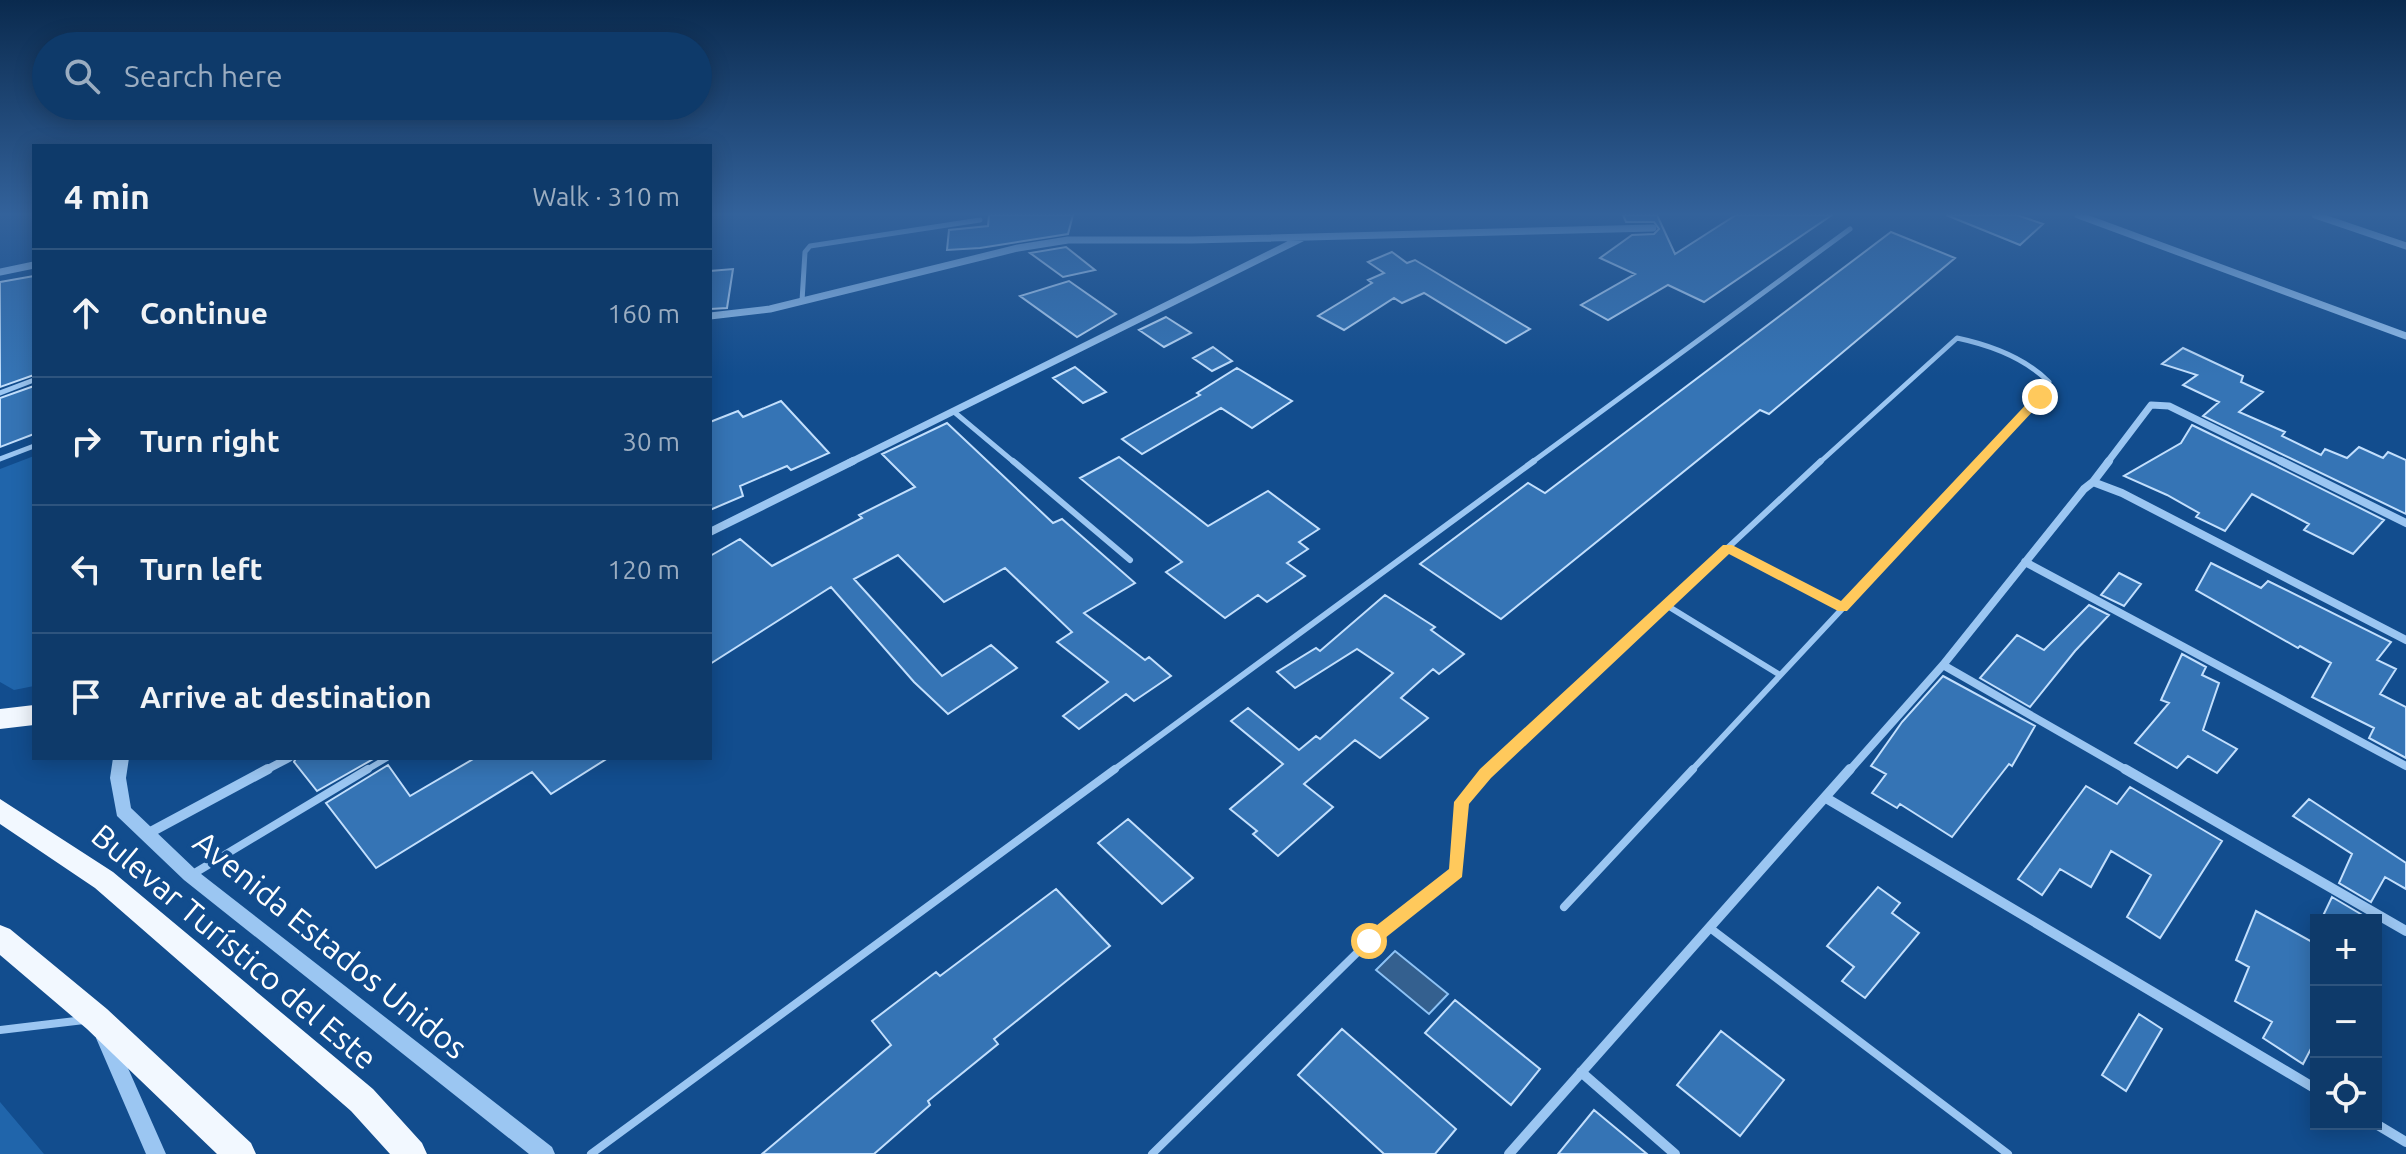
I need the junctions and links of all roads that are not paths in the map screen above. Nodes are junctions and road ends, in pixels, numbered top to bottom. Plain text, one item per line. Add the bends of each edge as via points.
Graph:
1 (804, 269) edge
2 (933, 269) edge
3 (1238, 269) edge
4 (1796, 269) edge
5 (2224, 269) edge
6 (802, 301) junction
7 (712, 316) edge
8 (2406, 336) edge
9 (32, 381) edge
10 (0, 393) edge
11 (953, 411) junction
12 (32, 447) edge
13 (0, 459) edge
14 (2093, 482) junction
15 (2406, 523) edge
16 (712, 531) edge
17 (1728, 548) junction
18 (1130, 560) dead end
19 (2025, 562) junction
20 (1666, 605) junction
21 (1843, 608) junction
22 (2406, 640) edge
23 (1943, 665) junction
24 (1780, 675) junction
25 (32, 715) edge
26 (0, 719) edge
27 (121, 760) edge
28 (384, 760) edge
29 (276, 762) edge
30 (2406, 766) edge
31 (1826, 798) junction
32 (0, 810) edge
33 (147, 834) junction
34 (190, 875) junction
35 (1564, 907) dead end
36 (1710, 928) junction
37 (2406, 931) edge
38 (0, 938) edge
39 (97, 1019) junction
40 (0, 1030) edge
41 (1581, 1072) junction
42 (2310, 1085) edge
43 (2382, 1128) edge
44 (2406, 1142) edge
45 (156, 1154) edge
46 (240, 1154) edge
47 (411, 1154) edge
48 (545, 1154) edge
49 (591, 1154) edge
50 (1152, 1154) edge
51 (1509, 1154) edge
52 (1675, 1154) edge
53 (2008, 1154) edge

1 - 6 lane
2 - 6 street
3 - 11 street
4 - 49 lane
5 - 8 street
6 - 7 street
9 - 10 lane
11 - 16 street
11 - 18 lane
12 - 13 lane
14 - 15 street via 2151,405 2169,406
14 - 19 street
14 - 22 street
17 - 20 lane
17 - 21 lane
17 - 21 lane via 1957,338 2041,372 2049,382 2040,397
19 - 23 street
19 - 30 street
20 - 24 lane
20 - 50 lane via 1485,774 1462,802 1457,873 1369,941
21 - 24 lane
23 - 31 street
23 - 37 street
24 - 35 lane
25 - 26 highway
27 - 33 street, Avenida Estados Unidos via 123,811
28 - 34 lane
29 - 33 street
31 - 36 street
31 - 42 street
32 - 47 highway, Bulevar Turístico del Este via 104,880 362,1100
33 - 34 street, Avenida Estados Unidos
34 - 48 street, Avenida Estados Unidos
36 - 41 street
36 - 53 lane
38 - 39 highway
39 - 40 lane
39 - 45 street
39 - 46 highway
41 - 51 street
41 - 52 street
43 - 44 street

